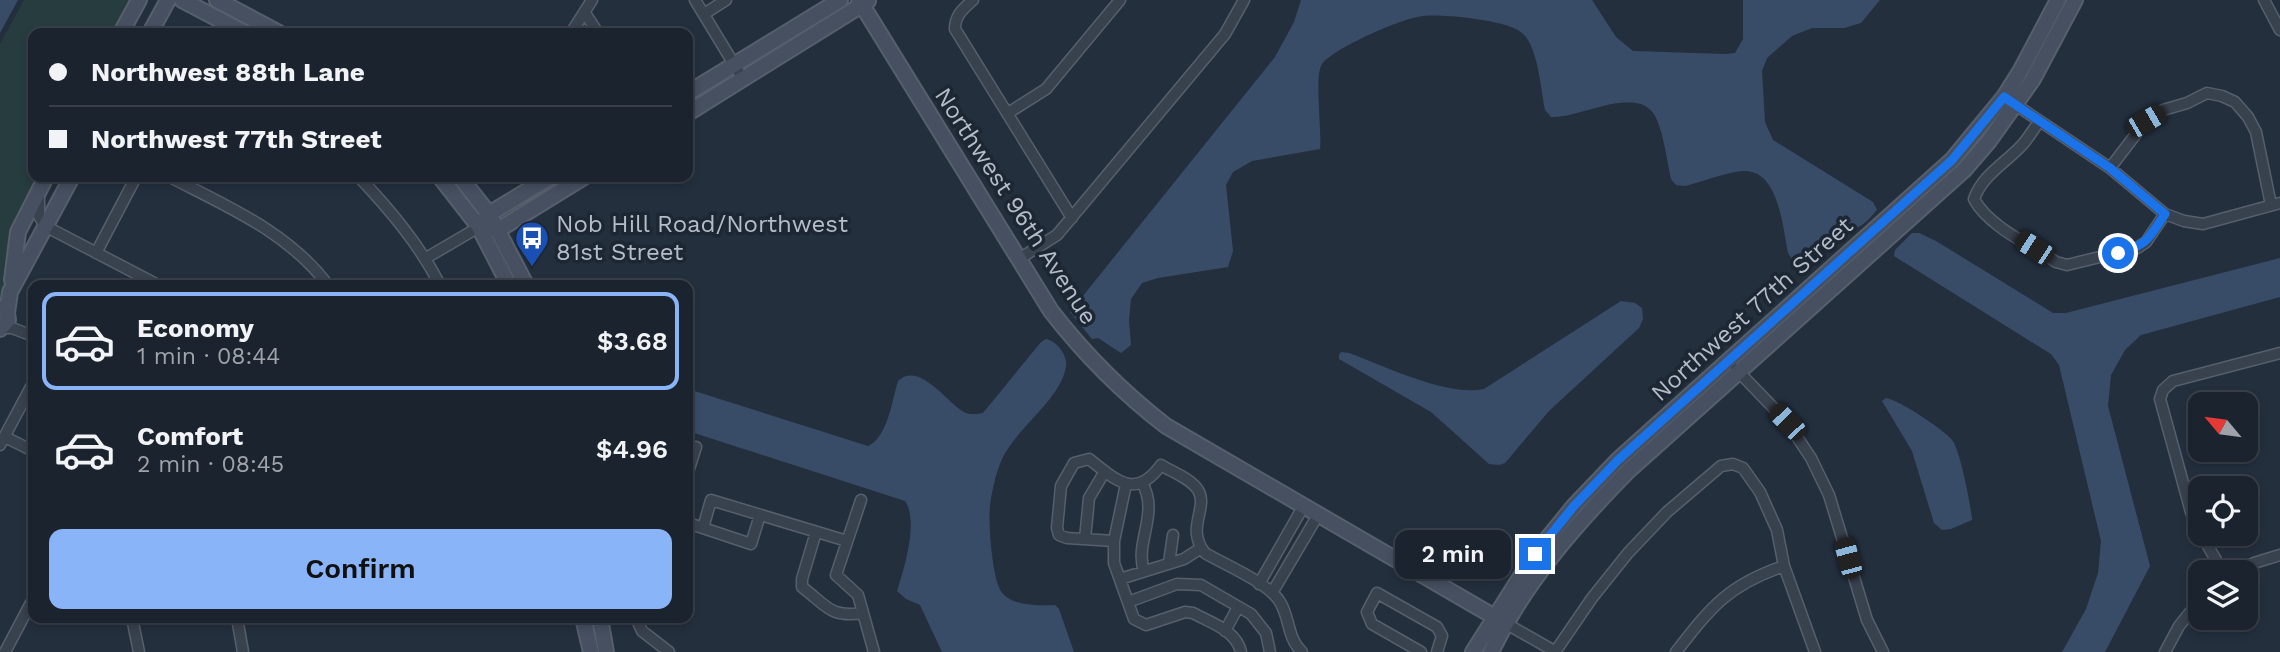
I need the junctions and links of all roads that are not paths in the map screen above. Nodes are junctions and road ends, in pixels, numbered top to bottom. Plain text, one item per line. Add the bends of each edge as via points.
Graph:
1 (139, 0) edge
2 (168, 0) edge
3 (182, 0) edge
4 (217, 0) edge
5 (592, 0) edge
6 (695, 0) edge
7 (726, 0) edge
8 (839, 0) edge
9 (973, 0) edge
10 (1120, 0) edge
11 (1244, 0) edge
12 (2058, 0) edge
13 (2075, 0) edge
14 (2264, 0) edge
15 (863, 2) edge
16 (584, 13) junction
17 (704, 14) junction
18 (124, 28) edge
19 (153, 28) edge
20 (235, 28) edge
21 (270, 28) edge
22 (574, 28) edge
23 (594, 28) edge
24 (2280, 30) edge
25 (734, 65) junction
26 (743, 79) junction
27 (693, 90) edge
28 (2010, 101) junction
29 (693, 110) edge
30 (1008, 113) junction
31 (2040, 121) junction
32 (2110, 168) junction
33 (43, 182) edge
34 (43, 182) edge
35 (69, 182) edge
36 (133, 182) edge
37 (179, 182) edge
38 (364, 182) edge
39 (444, 182) edge
40 (464, 182) edge
41 (542, 182) edge
42 (576, 182) edge
43 (2276, 204) edge
44 (2165, 214) junction
45 (489, 215) junction
46 (1072, 218) junction
47 (46, 226) junction
48 (479, 227) junction
49 (498, 230) junction
50 (96, 253) junction
51 (426, 258) junction
52 (1018, 259) junction
53 (148, 280) edge
54 (324, 280) edge
55 (437, 280) edge
56 (506, 280) edge
57 (523, 280) edge
58 (4, 311) edge
59 (28, 334) edge
60 (2280, 353) edge
61 (1734, 366) junction
62 (28, 392) edge
63 (2, 441) edge
64 (696, 447) dead end
65 (28, 449) edge
66 (693, 456) edge
67 (1105, 471) junction
68 (1142, 482) junction
69 (1126, 484) junction
70 (2188, 498) edge
71 (861, 500) dead end
72 (1303, 507) junction
73 (760, 515) junction
74 (1318, 515) junction
75 (693, 525) edge
76 (703, 528) junction
77 (816, 532) junction
78 (1173, 535) dead end
79 (1084, 539) junction
80 (847, 541) junction
81 (1114, 541) junction
82 (1201, 548) junction
83 (2280, 555) edge
84 (1275, 556) junction
85 (2258, 562) edge
86 (1169, 563) junction
87 (1289, 565) junction
88 (1784, 566) junction
89 (1144, 571) junction
90 (1120, 579) junction
91 (1259, 584) junction
92 (1272, 593) junction
93 (1128, 602) junction
94 (1238, 607) junction
95 (28, 608) edge
96 (863, 613) junction
97 (2188, 615) edge
98 (1499, 620) junction
99 (133, 623) edge
100 (238, 623) edge
101 (584, 623) edge
102 (601, 623) edge
103 (638, 623) edge
104 (1225, 631) junction
105 (665, 651) edge
106 (5, 652) edge
107 (139, 652) edge
108 (243, 652) edge
109 (591, 652) edge
110 (606, 652) edge
111 (874, 652) edge
112 (1241, 652) edge
113 (1270, 652) edge
114 (1302, 652) edge
115 (1421, 652) edge
116 (1437, 652) edge
117 (1473, 652) edge
118 (1491, 652) edge
119 (1556, 652) edge
120 (1676, 652) edge
121 (1815, 652) edge
122 (1883, 652) edge
123 (2165, 652) edge

1 - 18 street
2 - 19 street
3 - 20 street
4 - 21 street
5 - 16 street
6 - 17 street
7 - 17 street
8 - 25 street
9 - 30 street via 955,20 955,29
10 - 30 street via 1046,89
11 - 46 street via 1224,34
12 - 28 street, Northwest 77th Street
13 - 28 street, Northwest 77th Street via 2034,79
14 - 24 street
15 - 26 street
15 - 52 street, Northwest 96th Avenue
16 - 22 street
16 - 23 street
17 - 25 street
25 - 26 street
25 - 27 street
26 - 29 street
28 - 31 street
28 - 61 street, Northwest 77th Street via 1964,170
30 - 46 street
31 - 32 street
31 - 44 street via 1978,187 1974,199 1990,219 2067,265 2137,248
32 - 43 street via 2146,121 2207,93 2235,102 2248,117
32 - 44 street
33 - 47 street via 39,216
34 - 58 street via 18,232
35 - 47 street
36 - 50 street
37 - 54 street via 276,234
38 - 51 street
39 - 48 street
40 - 45 street
41 - 45 street
42 - 49 street
43 - 44 street via 2203,224
45 - 48 street
45 - 49 street
46 - 52 street via 1057,235
47 - 50 street
47 - 58 street
48 - 49 street
48 - 51 street
48 - 56 street
49 - 57 street
50 - 53 street
51 - 55 street
52 - 72 street, Northwest 96th Avenue via 1076,343 1133,401
58 - 59 street
60 - 70 street via 2173,381 2164,390 2160,399
61 - 98 street, Northwest 77th Street via 1584,516
61 - 122 street via 1787,422 1811,458 1829,495 1867,620
62 - 63 street
63 - 65 street
64 - 66 street
67 - 69 street
67 - 79 street via 1089,498
67 - 79 street via 1088,459 1074,463 1061,485 1059,535
68 - 69 street
68 - 82 street via 1161,466 1199,491 1196,534
68 - 89 street via 1150,503
69 - 81 street
71 - 80 street
72 - 74 street, Northwest 96th Avenue
72 - 84 street
73 - 76 street via 711,500
73 - 76 street via 751,544
73 - 77 street
74 - 87 street
74 - 98 street, Northwest 96th Avenue
75 - 76 street
77 - 80 street
77 - 96 street via 802,587 836,614
78 - 86 street
79 - 81 street
80 - 96 street via 836,575 858,594
81 - 90 street
82 - 86 street
82 - 91 street
83 - 85 street
84 - 87 street
84 - 91 street
86 - 89 street
87 - 92 street
88 - 119 street via 1777,530 1760,492 1743,468 1721,466 1628,553
88 - 120 street via 1729,592
88 - 121 street
89 - 90 street
90 - 93 street
91 - 92 street
92 - 114 street via 1284,610 1291,639
93 - 94 street via 1186,583 1201,584
93 - 104 street via 1139,623 1146,625 1185,612
94 - 104 street
94 - 113 street via 1266,633
95 - 106 street
96 - 111 street
97 - 123 street
98 - 117 street, Northwest 77th Street
98 - 118 street, Northwest 77th Street
98 - 119 street, Northwest 96th Avenue
99 - 107 street
100 - 108 street
101 - 109 street
102 - 110 street
103 - 105 street
104 - 112 street via 1234,635
115 - 116 street via 1372,624 1367,612 1377,593 1437,627 1442,636

